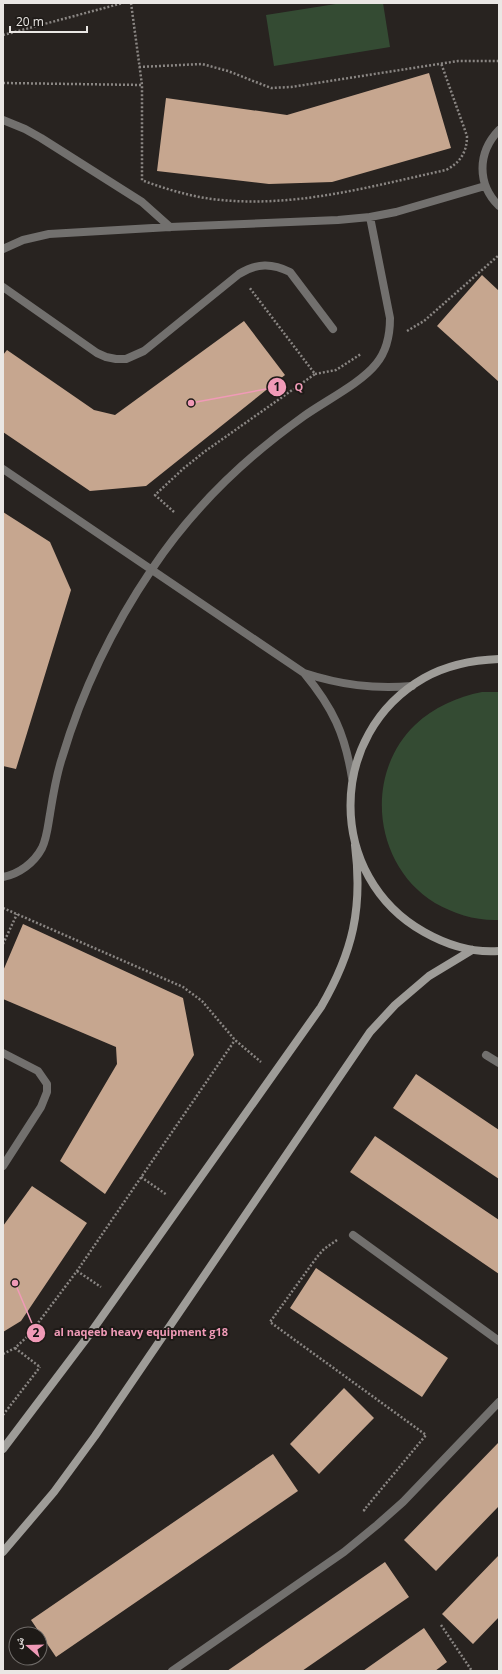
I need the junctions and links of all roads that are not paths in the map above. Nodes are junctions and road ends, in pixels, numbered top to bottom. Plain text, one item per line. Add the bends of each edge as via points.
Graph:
1 (3, 120) edge
2 (499, 130) edge
3 (485, 186) junction
4 (499, 206) edge
5 (370, 217) junction
6 (170, 227) junction
7 (3, 249) edge
8 (3, 287) edge
9 (333, 329) dead end
10 (3, 469) edge
11 (151, 569) junction
12 (499, 654) edge
13 (499, 659) edge
14 (478, 660) junction
15 (304, 673) junction
16 (412, 686) junction
17 (352, 778) junction
18 (355, 845) junction
19 (3, 877) edge
20 (472, 950) junction
21 (499, 951) edge
22 (3, 1053) edge
23 (486, 1054) dead end
24 (499, 1063) edge
25 (3, 1166) edge
26 (353, 1235) road end
27 (499, 1342) edge
28 (499, 1402) edge
29 (3, 1449) edge
30 (3, 1552) edge
31 (172, 1671) edge

1 - 6 street via 41,138 142,202
2 - 3 street via 486,147 482,167
3 - 4 street
3 - 5 street
5 - 6 street
5 - 11 street via 390,318 388,342 384,353 369,372 305,415 237,470 187,522
6 - 7 street via 50,234 23,240
8 - 9 street via 97,352 106,357 121,359 136,356 144,351 239,274 259,265 281,267 290,272
10 - 11 street
11 - 15 street
11 - 19 street via 111,637 82,697 61,760 42,848 27,866
12 - 14 street
13 - 14 street
14 - 16 street via 444,669
15 - 16 street via 346,684
15 - 17 street via 328,704 337,722 344,740
16 - 17 street via 390,704 377,721 366,738
17 - 18 street via 350,808
18 - 20 street via 367,875 386,902 411,924 440,941
18 - 29 street via 358,873 353,929 346,957 335,983 276,1072 116,1297
20 - 21 street
20 - 30 street via 428,976 395,1005 370,1032 95,1436 54,1492
22 - 25 street via 38,1070 46,1084 47,1092 41,1107
23 - 24 street
26 - 27 street
28 - 31 street via 403,1502 377,1525 344,1552

